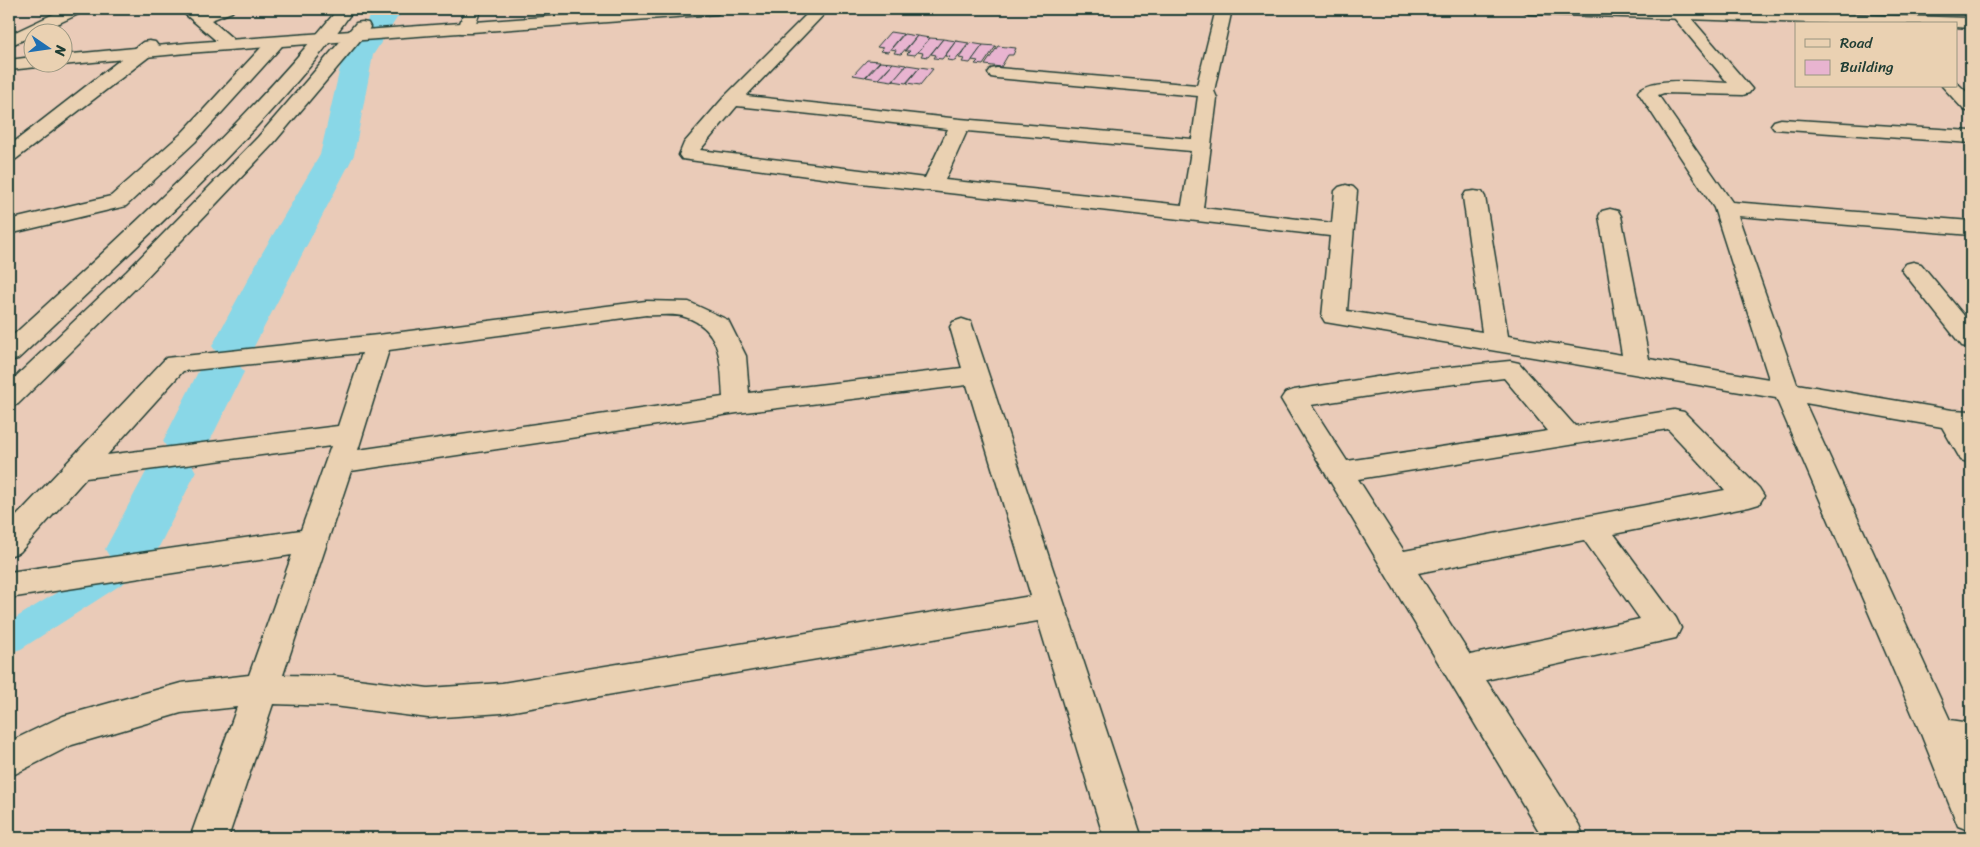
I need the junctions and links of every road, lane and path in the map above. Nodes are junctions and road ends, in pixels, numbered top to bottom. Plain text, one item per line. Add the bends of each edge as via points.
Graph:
1 (77, 9) edge
2 (226, 9) edge
3 (346, 9) edge
4 (615, 9) edge
5 (717, 9) edge
6 (821, 9) edge
7 (1224, 9) edge
8 (1530, 9) edge
9 (1794, 9) edge
10 (193, 13) edge
11 (1678, 13) junction
12 (1971, 16) edge
13 (469, 19) edge
14 (1885, 22) edge
15 (1958, 23) edge
16 (1971, 23) edge
17 (359, 32) junction
18 (327, 35) junction
19 (225, 39) junction
20 (9, 41) edge
21 (275, 43) junction
22 (146, 49) junction
23 (72, 53) edge
24 (22, 58) edge
25 (9, 59) edge
26 (72, 59) edge
27 (22, 64) edge
28 (9, 65) edge
29 (997, 73) dead end
30 (1953, 88) edge
31 (1205, 91) junction
32 (732, 100) junction
33 (1971, 106) edge
34 (960, 125) junction
35 (1781, 125) dead end
36 (1971, 137) edge
37 (1200, 146) junction
38 (13, 149) edge
39 (933, 184) junction
40 (1346, 191) dead end
41 (1474, 197) dead end
42 (1725, 208) junction
43 (1192, 212) junction
44 (1610, 216) dead end
45 (9, 227) edge
46 (1971, 228) edge
47 (1341, 231) junction
48 (1912, 270) dead end
49 (962, 327) dead end
50 (1971, 340) edge
51 (1496, 342) junction
52 (378, 343) junction
53 (9, 353) edge
54 (1637, 367) junction
55 (976, 375) junction
56 (1786, 391) junction
57 (9, 398) edge
58 (737, 404) junction
59 (1961, 419) edge
60 (1570, 437) junction
61 (345, 449) junction
62 (1971, 453) edge
63 (78, 469) junction
64 (1338, 472) junction
65 (1592, 527) junction
66 (314, 540) junction
67 (9, 544) edge
68 (1396, 565) junction
69 (9, 585) edge
70 (1050, 606) junction
71 (1461, 671) junction
72 (261, 689) junction
73 (1955, 736) edge
74 (9, 760) edge
75 (1971, 813) edge
76 (209, 838) edge
77 (1123, 838) edge
78 (1564, 838) edge

1 - 20 street
2 - 10 street
3 - 18 street
4 - 13 street
5 - 13 street
6 - 32 street
7 - 31 street
8 - 11 street
9 - 12 street
10 - 19 street
11 - 14 street
11 - 42 street via 1743,89 1664,88 1647,92
13 - 17 street
15 - 16 street
17 - 18 street
17 - 57 street via 252,155 135,276
18 - 19 street
18 - 21 street
18 - 53 street via 238,137
19 - 22 street
21 - 22 street
21 - 45 street via 188,138 118,201
22 - 23 street
22 - 26 street
22 - 38 street
24 - 25 street
27 - 28 street
29 - 31 street
30 - 33 street
31 - 37 street via 1208,98
32 - 34 street
32 - 39 street via 691,147 689,155
34 - 37 street
34 - 39 street
35 - 36 street
37 - 43 street
39 - 43 street
40 - 47 street
41 - 51 street
42 - 46 street
42 - 56 street
43 - 47 street
44 - 54 street
47 - 51 street via 1334,317
48 - 50 street
49 - 55 street
51 - 54 street
52 - 58 street via 646,308 689,309 719,325 733,356
52 - 61 street
52 - 63 street via 175,364
54 - 56 street
55 - 58 street
55 - 70 street
56 - 59 street
56 - 73 street
58 - 61 street
59 - 62 street
60 - 64 street
60 - 64 street via 1510,369 1294,399
60 - 65 street via 1674,419 1748,496
61 - 63 street
61 - 66 street
63 - 67 street
64 - 68 street
65 - 68 street
65 - 71 street via 1664,628
66 - 69 street
66 - 72 street
68 - 71 street
70 - 72 street via 502,698 428,703 334,691
70 - 77 street
71 - 78 street
72 - 74 street via 181,698 63,732
72 - 76 street
73 - 75 street

